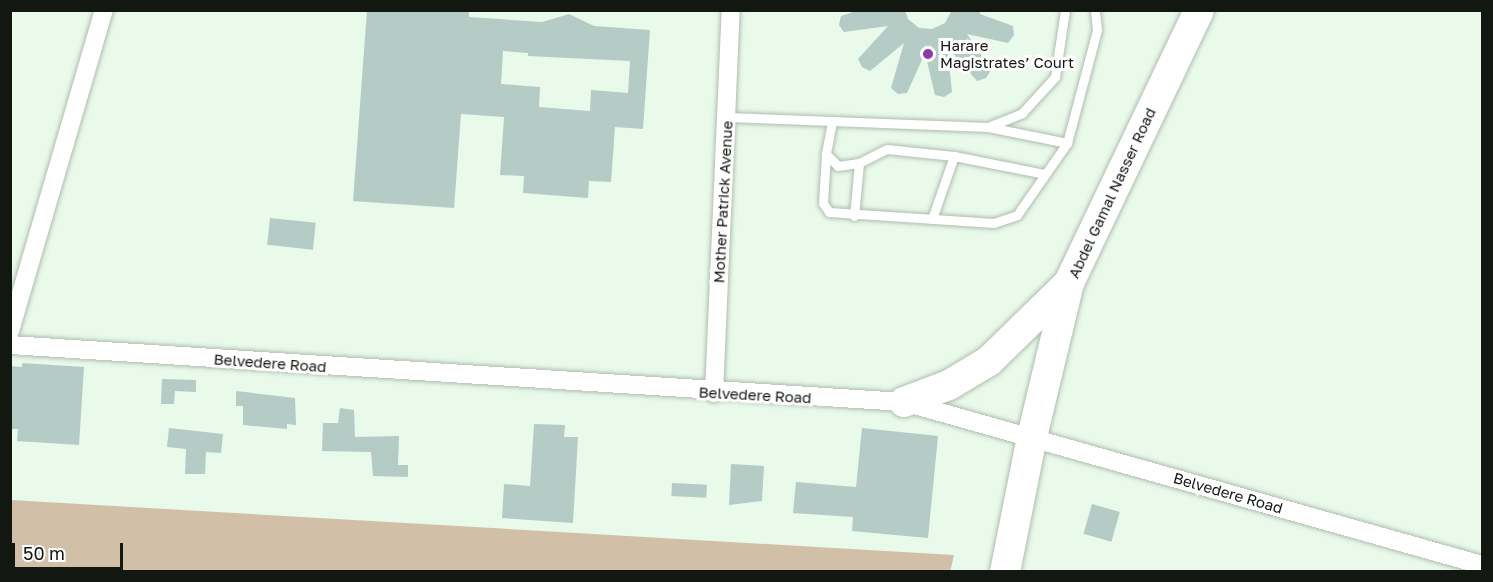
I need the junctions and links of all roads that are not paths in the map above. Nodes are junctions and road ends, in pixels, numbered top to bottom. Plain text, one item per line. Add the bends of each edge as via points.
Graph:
1 (104, 10) edge
2 (732, 10) edge
3 (1065, 10) edge
4 (1095, 10) edge
5 (1199, 10) edge
6 (728, 117) junction
7 (832, 122) junction
8 (988, 127) junction
9 (1067, 143) junction
10 (826, 154) junction
11 (954, 156) junction
12 (859, 163) junction
13 (1045, 174) junction
14 (854, 216) junction
15 (932, 219) junction
16 (1069, 283) junction
17 (10, 331) edge
18 (10, 345) edge
19 (714, 393) junction
20 (904, 402) junction
21 (1032, 437) junction
22 (1021, 488) junction
23 (1479, 565) edge
24 (988, 572) edge
25 (1005, 572) edge

1 - 17 street
2 - 6 street, Mother Patrick Avenue
3 - 8 lane via 1055,77 1022,113
4 - 9 lane via 1097,30
5 - 16 highway, Abdel Gamal Nasser Road
6 - 7 lane
6 - 19 street, Mother Patrick Avenue
7 - 8 lane
7 - 10 lane
8 - 9 lane
9 - 13 lane
10 - 12 lane via 837,166
10 - 14 lane via 823,203 829,212
11 - 12 lane via 887,149
11 - 13 lane
11 - 15 lane
12 - 14 lane
13 - 15 lane via 1017,215 994,223
14 - 15 lane
16 - 20 highway via 989,361 949,386
16 - 21 highway, Abdel Gamal Nasser Road
18 - 19 street, Belvedere Road
19 - 20 street, Belvedere Road
20 - 21 street, Belvedere Road
21 - 22 highway, Abdel Gamal Nasser Road
21 - 23 street, Belvedere Road
22 - 24 highway, Abdel Gamal Nasser Road via 1005,519
22 - 25 highway, Abdel Gamal Nasser Road

